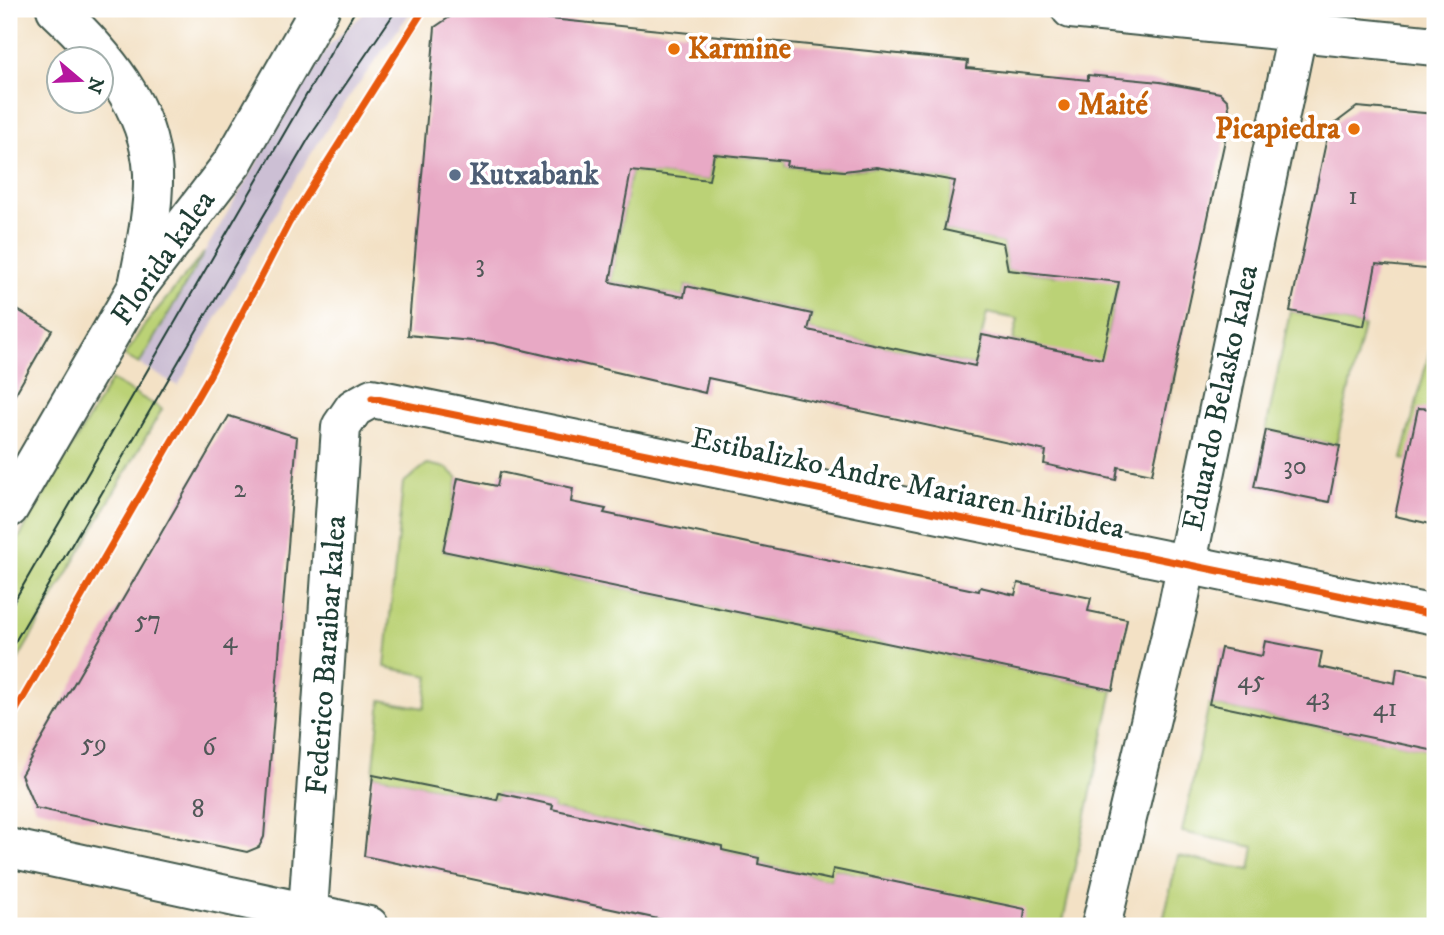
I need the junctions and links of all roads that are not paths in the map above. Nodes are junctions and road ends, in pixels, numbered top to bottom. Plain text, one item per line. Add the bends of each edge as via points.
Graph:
1 (56, 9) edge
2 (320, 9) edge
3 (1071, 9) edge
4 (1300, 21) edge
5 (1435, 46) edge
6 (138, 286) junction
7 (372, 398) joint
8 (9, 509) edge
9 (1187, 565) junction
10 (1435, 615) edge
11 (9, 848) edge
12 (308, 920) edge
13 (369, 926) edge
14 (1101, 926) edge

1 - 6 street via 109,62 144,132 153,172
2 - 6 street, Florida kalea via 233,162
3 - 4 street
4 - 5 street
4 - 9 street, Eduardo Belasko kalea
6 - 8 street, Florida kalea
7 - 9 street, Estibalizko Andre Mariaren hiribidea
7 - 12 street, Federico Baraibar kalea via 354,408 341,426
9 - 10 street, Estibalizko Andre Mariaren hiribidea
9 - 14 street, Eduardo Belasko kalea
11 - 12 street
12 - 13 street

